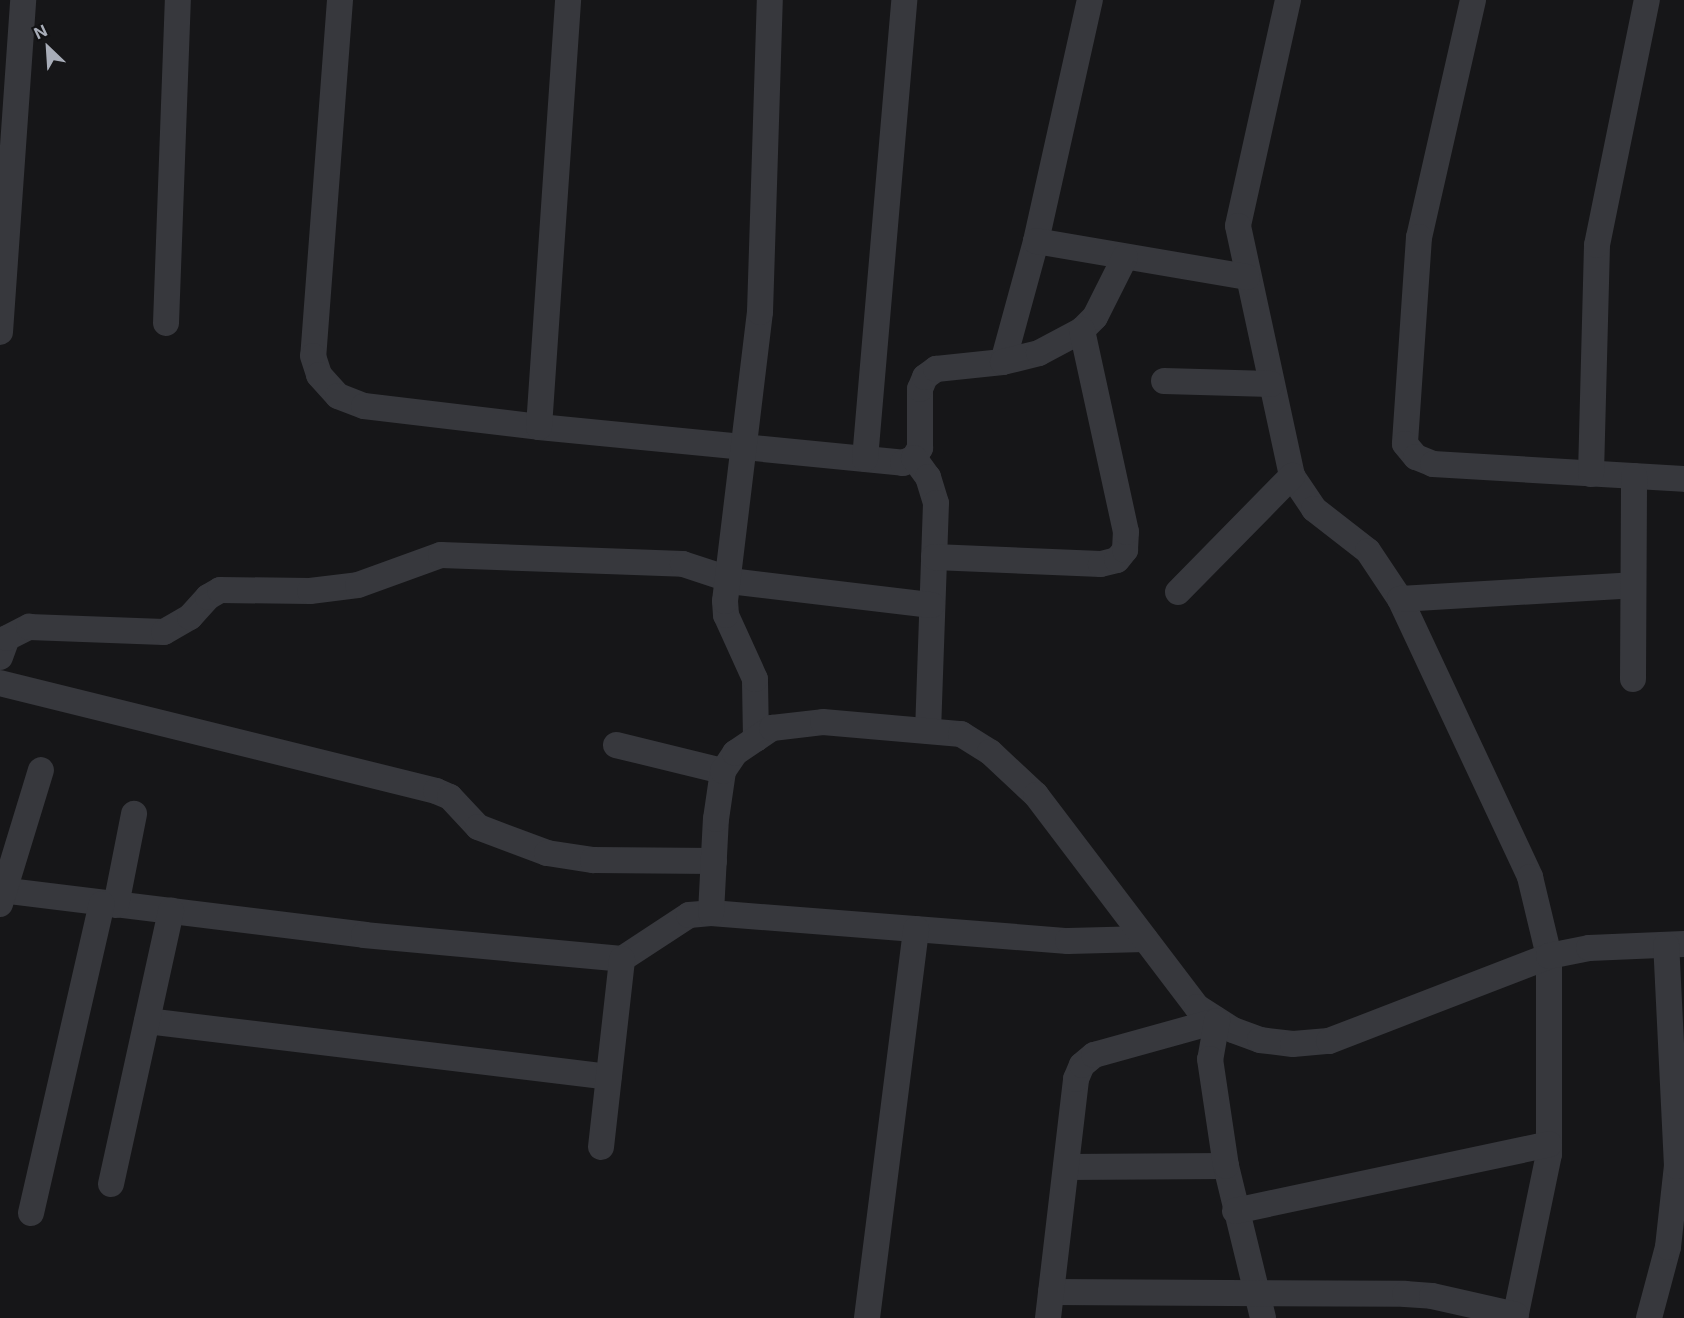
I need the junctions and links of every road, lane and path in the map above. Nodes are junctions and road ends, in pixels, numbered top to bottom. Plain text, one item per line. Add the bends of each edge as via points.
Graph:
1 (23, 0) edge
2 (178, 0) edge
3 (340, 0) edge
4 (568, 0) edge
5 (770, 0) edge
6 (904, 0) edge
7 (1090, 0) edge
8 (1288, 0) edge
9 (1473, 0) edge
10 (1647, 0) edge
11 (1035, 241) junction
12 (1125, 256) junction
13 (1247, 277) junction
14 (166, 323) dead end
15 (1082, 330) junction
16 (0, 332) edge
17 (1003, 362) junction
18 (1164, 381) dead end
19 (1271, 384) junction
20 (539, 427) junction
21 (747, 448) junction
22 (914, 458) junction
23 (865, 459) junction
24 (1591, 474) junction
25 (1292, 476) junction
26 (1634, 476) junction
27 (1684, 479) edge
28 (934, 557) junction
29 (728, 580) junction
30 (1633, 585) junction
31 (1178, 592) dead end
32 (1401, 600) junction
33 (932, 605) junction
34 (0, 657) edge
35 (1633, 679) dead end
36 (0, 683) edge
37 (928, 731) junction
38 (756, 739) junction
39 (616, 746) dead end
40 (41, 770) dead end
41 (723, 771) junction
42 (134, 814) dead end
43 (714, 861) junction
44 (1, 895) edge
45 (109, 904) junction
46 (171, 911) junction
47 (711, 913) junction
48 (916, 929) junction
49 (1144, 939) junction
50 (1675, 944) edge
51 (1549, 956) junction
52 (622, 958) junction
53 (147, 1021) junction
54 (1217, 1021) junction
55 (609, 1077) junction
56 (1549, 1144) junction
57 (601, 1147) dead end
58 (1226, 1166) junction
59 (1066, 1167) junction
60 (111, 1184) dead end
61 (1235, 1211) junction
62 (31, 1213) dead end
63 (1051, 1292) junction
64 (1258, 1292) junction
65 (1515, 1317) edge
66 (867, 1318) edge
67 (1048, 1318) edge
68 (1263, 1318) edge
69 (1649, 1318) edge

1 - 16 street
2 - 14 street
3 - 20 street via 312,356 319,375 338,396 364,406
4 - 20 street
5 - 21 street via 760,312
6 - 23 street
7 - 11 street
8 - 13 street via 1238,226
9 - 24 street via 1419,237 1405,444 1416,457 1433,464
10 - 24 street via 1596,245
11 - 12 street
11 - 17 street
12 - 13 street
12 - 15 street via 1095,317
13 - 19 street
15 - 17 street via 1048,349
15 - 28 street via 1126,532 1125,550 1118,560 1101,564
17 - 22 street via 936,369 925,376 920,389 920,448
18 - 19 street
19 - 25 street
20 - 21 street
21 - 23 street
21 - 29 street
22 - 23 street via 903,463
22 - 28 street via 933,488
24 - 26 street
25 - 31 street
25 - 32 street via 1314,509 1368,552
26 - 27 street
26 - 30 street
28 - 33 street
29 - 33 street
29 - 34 street via 683,564 441,555 358,585 309,591 220,590 190,617 164,632 29,627 7,638
29 - 38 street via 726,615 755,679
30 - 32 street
30 - 35 street
32 - 51 street via 1530,877
33 - 37 street
36 - 43 street via 436,791 450,797 469,819 489,833 547,853 593,861
37 - 38 street via 824,722 772,728
37 - 49 street via 961,734 990,753 1036,795
38 - 41 street via 735,753
39 - 41 street
40 - 44 street
41 - 43 street
42 - 45 street
43 - 47 street
44 - 45 street
45 - 46 street
45 - 62 street
46 - 52 street via 364,935
46 - 53 street
47 - 48 street
47 - 52 street via 689,915
48 - 49 street via 1068,941
48 - 66 street
49 - 54 street via 1197,1007
50 - 51 street via 1589,948
50 - 69 street via 1677,1166 1668,1247
51 - 54 street via 1329,1041 1293,1044 1260,1040
51 - 56 street
52 - 55 street
53 - 55 street
53 - 60 street
54 - 58 street via 1210,1059
54 - 59 street via 1094,1055 1082,1065 1076,1079
55 - 57 street
56 - 61 street
56 - 65 street via 1546,1181
58 - 59 street
58 - 61 street
59 - 63 street
61 - 64 street
63 - 64 street
63 - 67 street
64 - 65 street via 1432,1296
64 - 68 street

